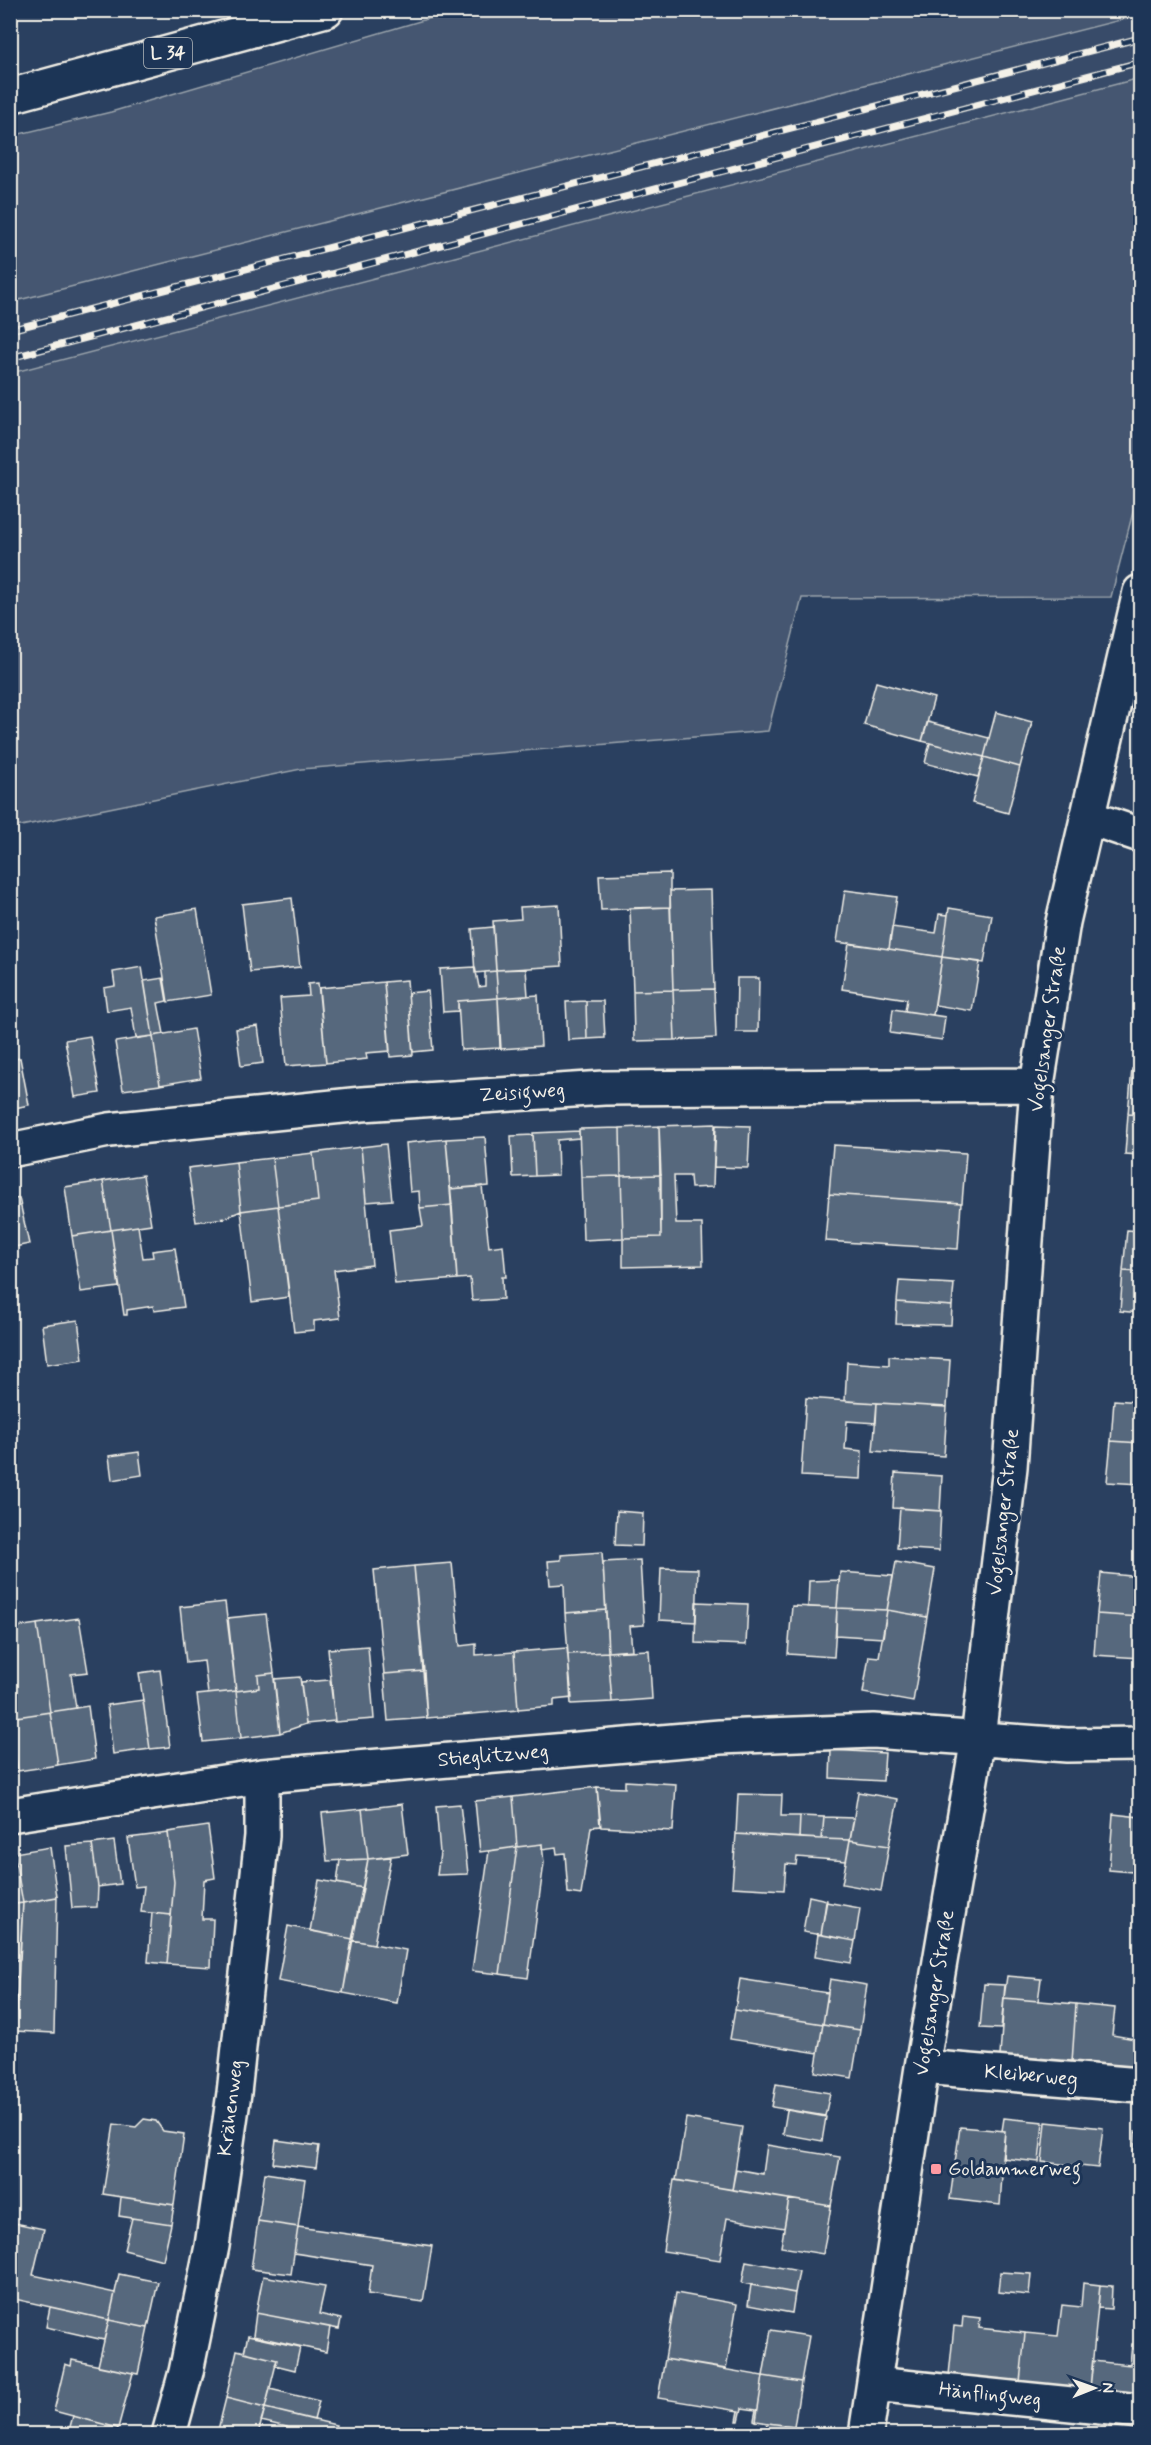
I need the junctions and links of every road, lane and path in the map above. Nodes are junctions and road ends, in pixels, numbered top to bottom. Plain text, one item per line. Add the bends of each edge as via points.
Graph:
1 (326, 10) edge
2 (10, 96) edge
3 (1140, 592) edge
4 (1088, 817) junction
5 (1140, 835) edge
6 (1037, 1085) junction
7 (10, 1150) edge
8 (978, 1738) junction
9 (1140, 1744) edge
10 (262, 1776) junction
11 (10, 1815) edge
12 (922, 2067) junction
13 (1140, 2085) edge
14 (874, 2384) junction
15 (1140, 2411) edge
16 (169, 2434) edge
17 (866, 2434) edge

1 - 2 main road, L 34
3 - 4 main road, Vogelsanger Straße
4 - 5 main road
4 - 6 main road, Vogelsanger Straße via 1063,922
6 - 7 main road, Zeisigweg via 604,1088 362,1104 109,1130
6 - 8 main road, Vogelsanger Straße via 1010,1467
8 - 9 main road via 1067,1745
8 - 10 main road, Stieglitzweg via 873,1731 720,1737
8 - 12 main road, Vogelsanger Straße
10 - 11 main road, Stieglitzweg
10 - 16 main road, Krähenweg via 262,1836 229,2128 212,2246
12 - 13 main road, Kleiberweg
12 - 14 main road, Vogelsanger Straße
14 - 15 main road, Hänflingweg
14 - 17 main road, Vogelsanger Straße

